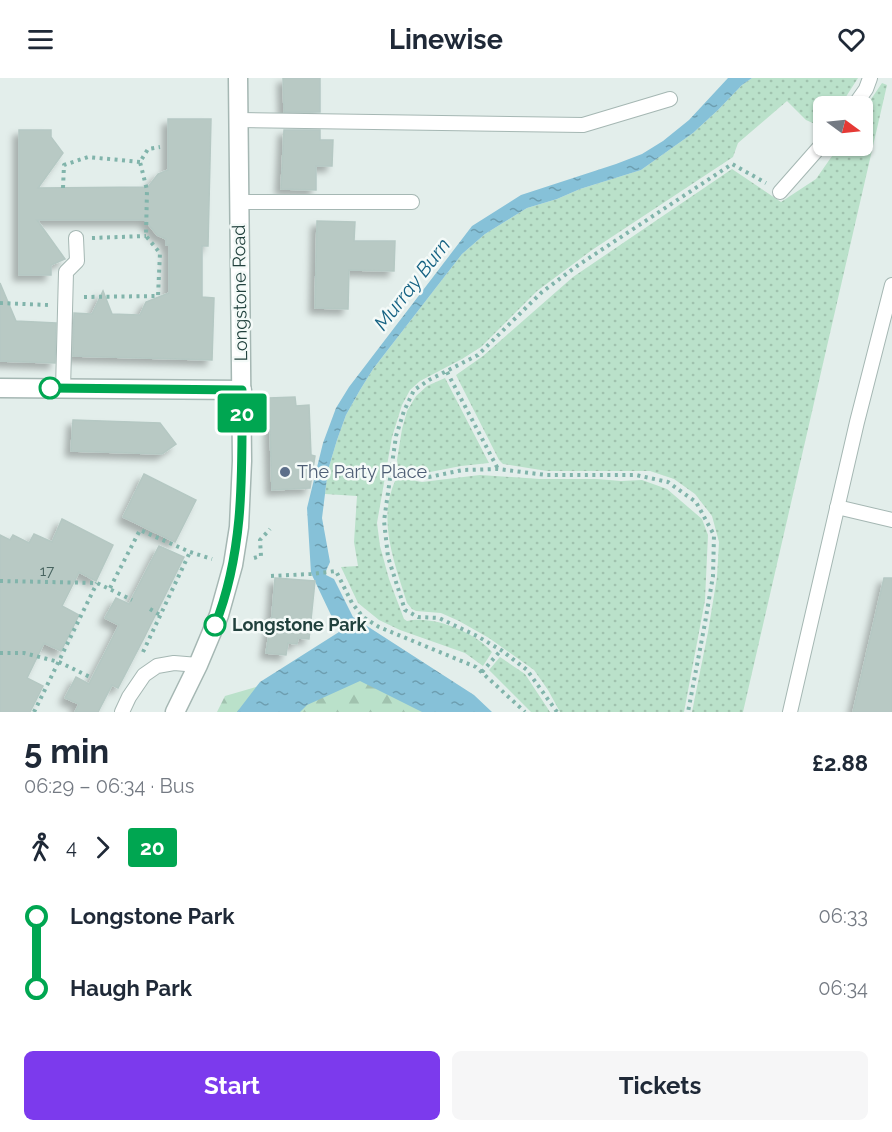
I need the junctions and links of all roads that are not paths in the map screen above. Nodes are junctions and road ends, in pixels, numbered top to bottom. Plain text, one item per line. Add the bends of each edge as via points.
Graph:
1 (238, 78) edge
2 (870, 78) edge
3 (861, 96) edge
4 (670, 99) dead end
5 (239, 120) junction
6 (813, 154) edge
7 (780, 192) road end
8 (239, 202) junction
9 (412, 202) dead end
10 (76, 238) road end
11 (892, 285) edge
12 (0, 388) edge
13 (63, 389) junction
14 (242, 390) junction
15 (837, 507) junction
16 (892, 520) edge
17 (198, 665) junction
18 (122, 712) edge
19 (175, 712) edge
20 (789, 712) edge

1 - 5 street, Longstone Road
2 - 3 lane
4 - 5 lane via 583,125
5 - 8 street, Longstone Road
6 - 7 lane
8 - 9 lane
8 - 14 street, Longstone Road
10 - 13 lane via 77,261 66,272
11 - 15 lane
12 - 13 street
13 - 14 street
14 - 17 street, Longstone Road via 239,527 233,565 219,615
15 - 16 lane
15 - 20 lane
17 - 18 lane via 157,666 144,675
17 - 19 street, Longstone Road

